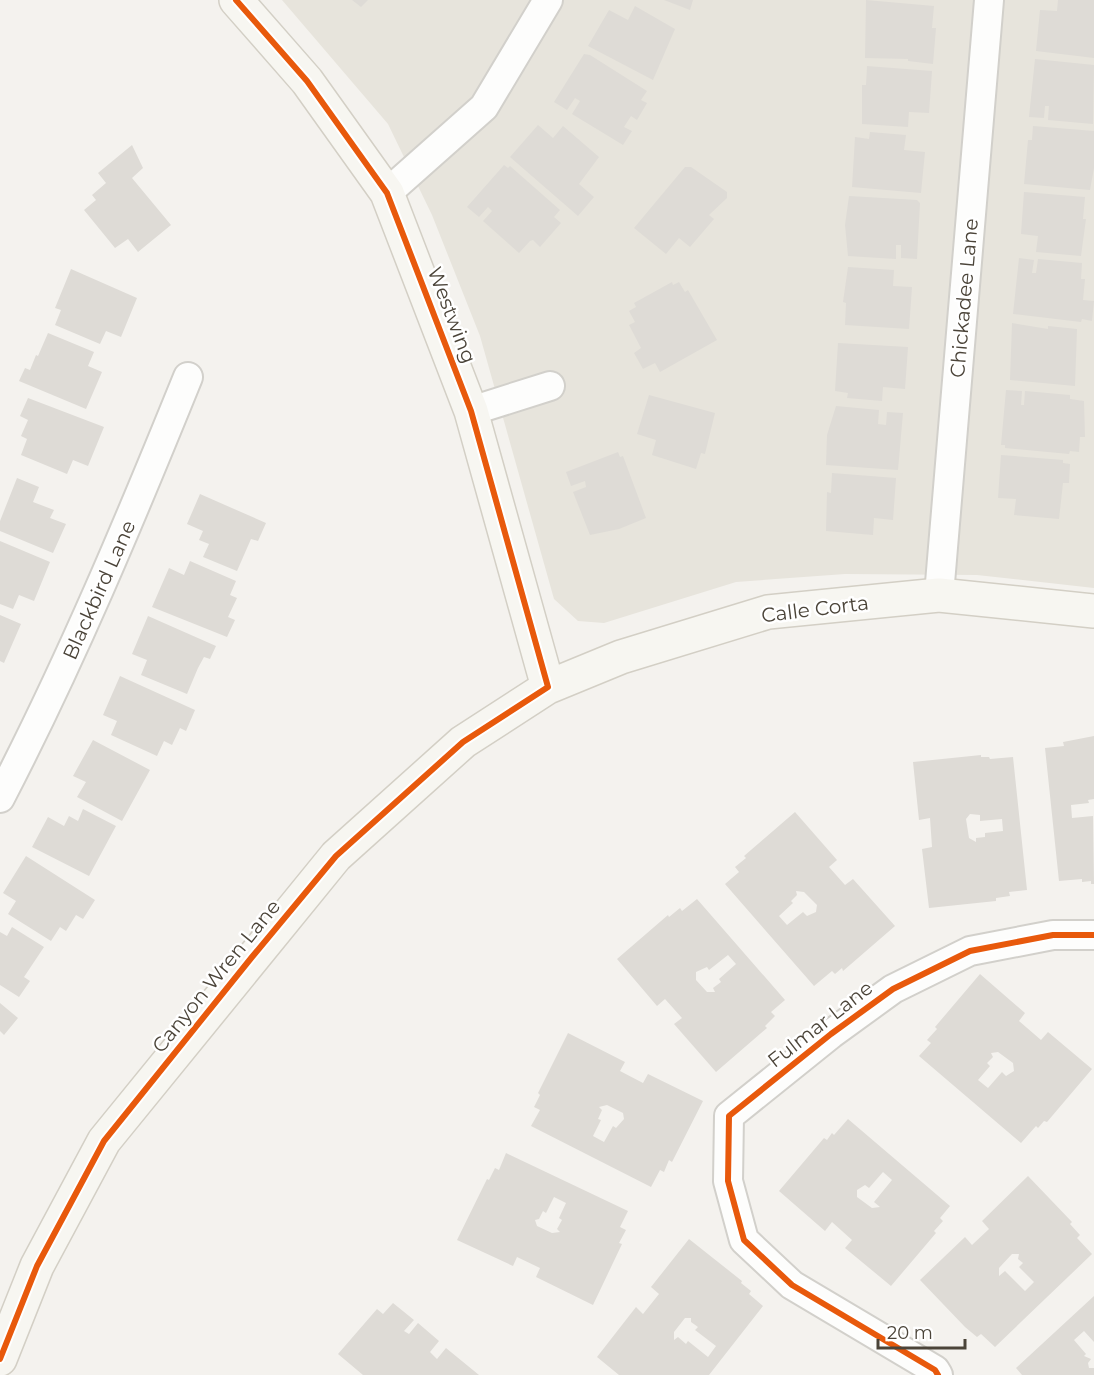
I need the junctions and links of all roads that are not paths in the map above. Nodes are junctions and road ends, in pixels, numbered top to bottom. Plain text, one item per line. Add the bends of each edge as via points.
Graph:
1 (236, 0) edge
2 (548, 0) edge
3 (990, 0) edge
4 (387, 194) junction
5 (188, 377) dead end
6 (550, 386) dead end
7 (471, 411) junction
8 (939, 595) junction
9 (1094, 611) edge
10 (548, 687) junction
11 (0, 798) edge
12 (1094, 934) edge
13 (0, 1359) edge
14 (938, 1375) edge

1 - 4 street, Westwing via 308,81
2 - 4 street via 484,107
3 - 8 street, Chickadee Lane
4 - 7 street, Westwing
5 - 11 street, Blackbird Lane via 118,551 43,715
6 - 7 street
7 - 10 street, Westwing
8 - 9 street, Calle Corta
8 - 10 street, Calle Corta via 768,612 621,657
10 - 13 street, Canyon Wren Lane via 463,742 336,856 252,957 104,1141 37,1266
12 - 14 street, Fulmar Lane via 1053,935 970,951 893,989 729,1116 728,1181 744,1240 792,1285

